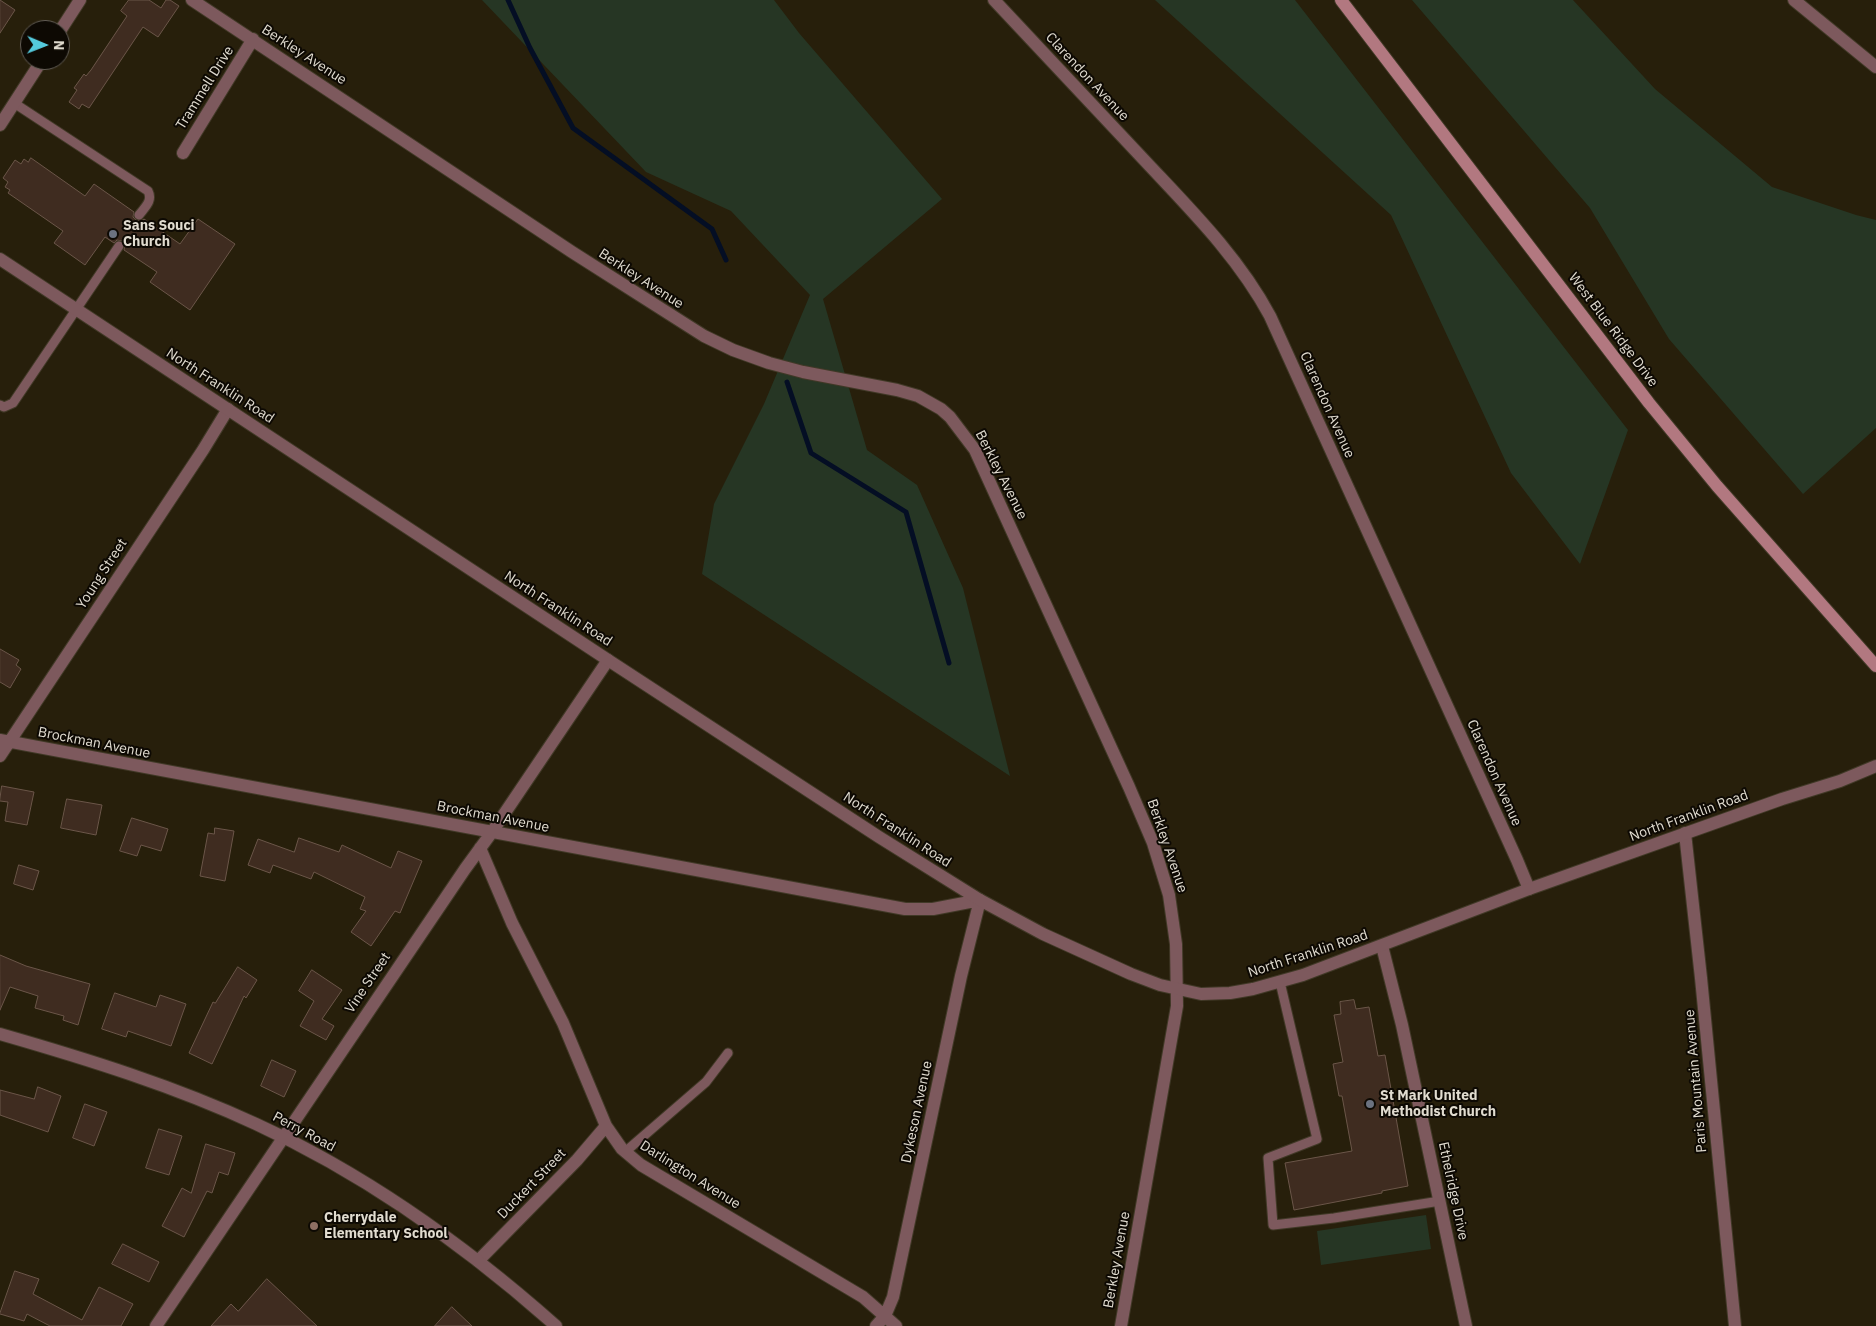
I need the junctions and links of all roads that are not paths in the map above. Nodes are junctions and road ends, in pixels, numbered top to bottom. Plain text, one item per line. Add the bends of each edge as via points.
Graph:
1 (80, 0) edge
2 (192, 0) edge
3 (994, 0) edge
4 (1341, 0) edge
5 (1794, 0) edge
6 (67, 20) edge
7 (253, 40) junction
8 (1876, 67) edge
9 (35, 70) edge
10 (14, 103) junction
11 (0, 125) edge
12 (183, 153) dead end
13 (139, 215) dead end
14 (119, 246) dead end
15 (0, 259) edge
16 (77, 309) junction
17 (0, 406) edge
18 (228, 408) junction
19 (608, 660) junction
20 (1876, 666) edge
21 (5, 741) edge
22 (0, 756) edge
23 (1876, 766) edge
24 (492, 832) junction
25 (1684, 833) junction
26 (480, 848) junction
27 (1529, 889) junction
28 (980, 900) junction
29 (1382, 946) junction
30 (1280, 982) junction
31 (1177, 989) junction
32 (0, 1034) edge
33 (728, 1053) dead end
34 (606, 1126) junction
35 (282, 1137) junction
36 (625, 1152) junction
37 (1440, 1201) junction
38 (478, 1261) junction
39 (885, 1316) junction
40 (156, 1326) edge
41 (556, 1326) edge
42 (876, 1326) edge
43 (896, 1326) edge
44 (1121, 1326) edge
45 (1466, 1326) edge
46 (1734, 1326) edge

1 - 6 street
2 - 7 street, Berkley Avenue
3 - 27 street, Clarendon Avenue via 1227,251 1256,290
4 - 20 main road, West Blue Ridge Drive via 1649,403 1717,486
5 - 8 street
7 - 12 street, Trammell Drive
7 - 31 street, Berkley Avenue via 704,336 769,363 918,396 950,417 975,450 1153,843 1174,922
9 - 10 street
10 - 11 street
10 - 13 lane via 148,191 150,200
14 - 16 lane
15 - 16 street, North Franklin Road
16 - 17 lane via 13,403
16 - 18 street, North Franklin Road
18 - 19 street, North Franklin Road
18 - 21 street, Young Street via 203,450
19 - 24 street, Vine Street
19 - 28 street, North Franklin Road
21 - 22 street, Young Street
21 - 24 street, Brockman Avenue
23 - 25 street, North Franklin Road
24 - 26 street, Vine Street
24 - 28 street, Brockman Avenue via 905,909 933,909
25 - 27 street, North Franklin Road
25 - 46 street, Paris Mountain Avenue
26 - 34 street, Darlington Avenue via 512,923 563,1023
26 - 35 street, Vine Street
27 - 29 street, North Franklin Road
28 - 31 street, North Franklin Road via 1043,934 1131,974
28 - 39 street, Dykeson Avenue via 960,976 899,1274
29 - 30 street, North Franklin Road
29 - 37 street, Ethelridge Drive
30 - 31 street, North Franklin Road via 1230,993 1201,994
30 - 37 lane via 1317,1139 1268,1158 1273,1225
31 - 44 street, Berkley Avenue via 1176,1015
32 - 35 street, Perry Road via 176,1090
33 - 36 lane via 706,1082
34 - 36 street, Darlington Avenue
34 - 38 street, Duckert Street
35 - 38 street, Perry Road via 390,1198
35 - 40 street, Vine Street
36 - 39 street, Darlington Avenue via 641,1165 862,1298
37 - 45 street, Ethelridge Drive
38 - 41 street, Perry Road
39 - 42 street, Dykeson Avenue
39 - 43 street, Darlington Avenue

